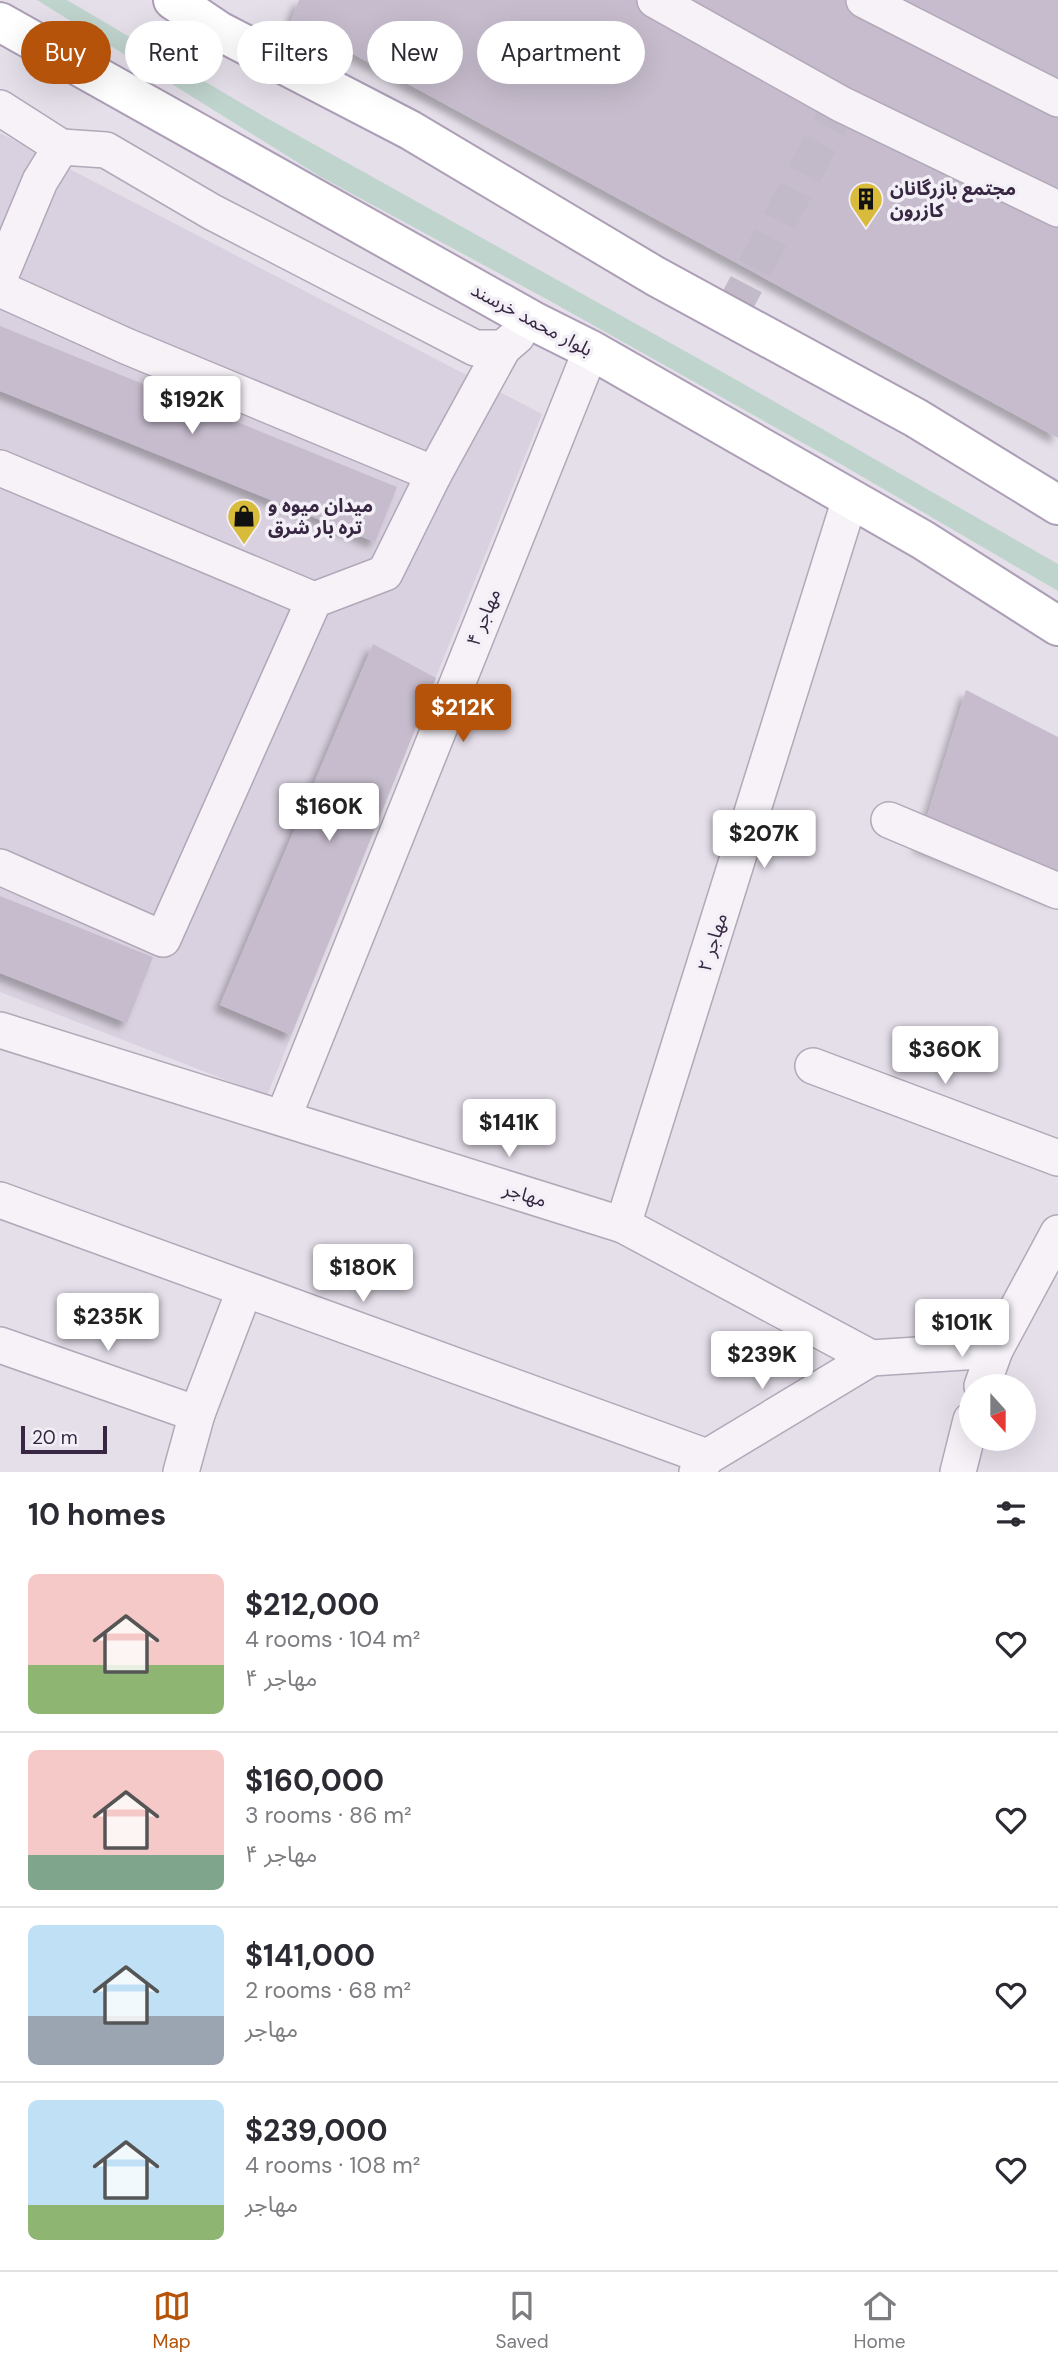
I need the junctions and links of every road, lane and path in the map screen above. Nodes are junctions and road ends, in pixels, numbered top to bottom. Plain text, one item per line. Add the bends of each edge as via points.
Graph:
1 (173, 0) edge
2 (655, 0) edge
3 (864, 0) edge
4 (0, 22) edge
5 (1058, 99) edge
6 (0, 108) edge
7 (61, 147) junction
8 (1058, 209) edge
9 (0, 277) edge
10 (0, 289) edge
11 (535, 322) junction
12 (503, 348) junction
13 (590, 349) junction
14 (0, 468) edge
15 (433, 474) junction
16 (850, 499) junction
17 (1058, 505) edge
18 (314, 600) junction
19 (1050, 617) edge
20 (888, 820) dead end
21 (0, 867) edge
22 (1058, 891) edge
23 (0, 1030) edge
24 (813, 1066) dead end
25 (283, 1118) junction
26 (1058, 1158) edge
27 (0, 1200) edge
28 (624, 1225) junction
29 (1058, 1233) edge
30 (244, 1291) junction
31 (0, 1345) edge
32 (995, 1350) junction
33 (871, 1358) junction
34 (986, 1374) edge
35 (197, 1414) junction
36 (963, 1451) edge
37 (702, 1465) edge
38 (181, 1472) edge
39 (958, 1472) edge

1 - 17 main road via 230,37 410,130 654,276 916,418
2 - 8 street via 841,104
3 - 5 street
4 - 11 main road, بلوار محمد خرسند
6 - 7 street
7 - 9 street via 40,181
7 - 12 street via 106,149 212,212 475,348
10 - 15 street
11 - 12 street
11 - 13 main road, بلوار محمد خرسند
12 - 15 street
13 - 16 main road, بلوار محمد خرسند
13 - 25 street, مهاجر ۴
14 - 18 street
15 - 18 street via 385,573
16 - 19 main road, بلوار محمد خرسند
16 - 28 street, مهاجر ۲
18 - 21 street via 163,939
20 - 22 street
23 - 25 street, مهاجر
24 - 26 street
25 - 28 street, مهاجر
27 - 30 street
28 - 33 street, مهاجر
29 - 32 street
30 - 35 street
30 - 37 street
31 - 35 street
32 - 33 street
32 - 34 street
33 - 37 street
35 - 38 street
36 - 39 street

